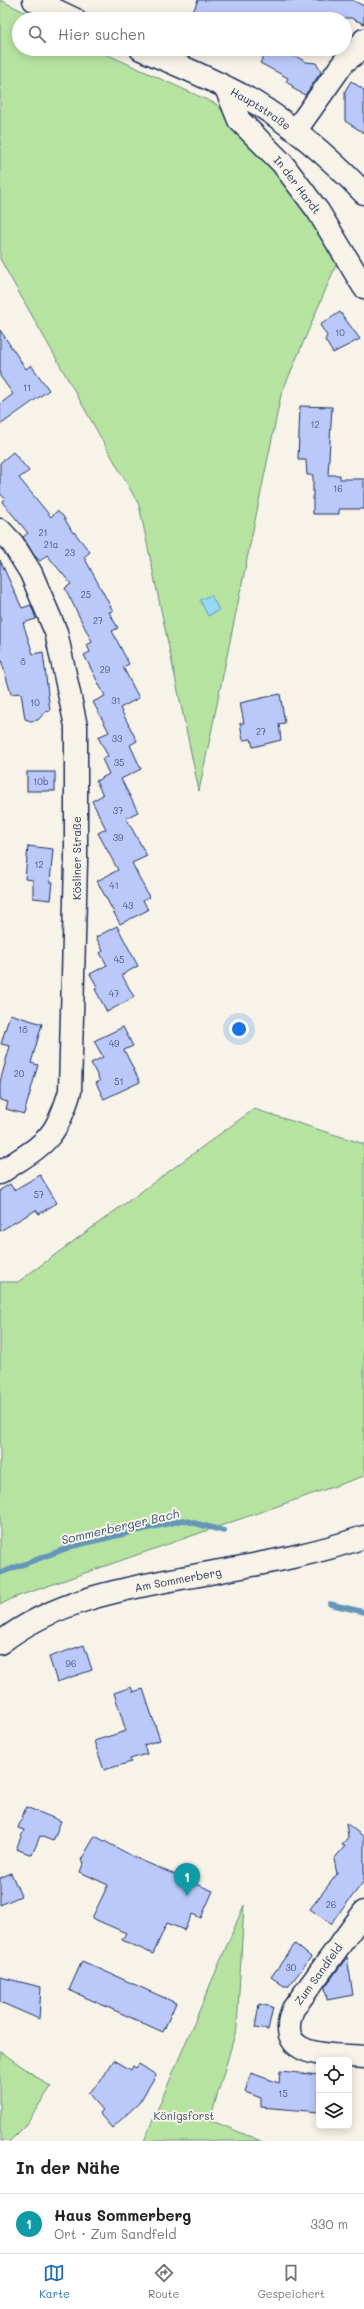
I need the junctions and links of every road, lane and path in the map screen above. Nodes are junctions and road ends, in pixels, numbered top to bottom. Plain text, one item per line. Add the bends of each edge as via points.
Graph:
1 (34, 0) edge
2 (59, 12) edge
3 (364, 40) edge
4 (156, 56) edge
5 (226, 88) junction
6 (296, 130) junction
7 (364, 194) edge
8 (364, 287) edge
9 (0, 530) edge
10 (0, 1173) edge
11 (364, 1537) edge
12 (0, 1643) edge
13 (364, 1912) edge
14 (364, 2057) edge

1 - 2 street
3 - 6 street via 356,53 344,62
4 - 5 street, Hauptstraße
5 - 6 street, Hauptstraße
5 - 8 street, In der Hardt via 239,120 282,163 318,211
6 - 7 street, Hauptstraße
9 - 10 street, Kösliner Straße via 13,544 31,573 56,632 76,726 76,862 70,1091 56,1131 46,1142
11 - 12 street, Am Sommerberg via 305,1555 110,1593 52,1612
13 - 14 street, Zum Sandfeld via 293,2009 289,2020 289,2034 293,2042 308,2052

